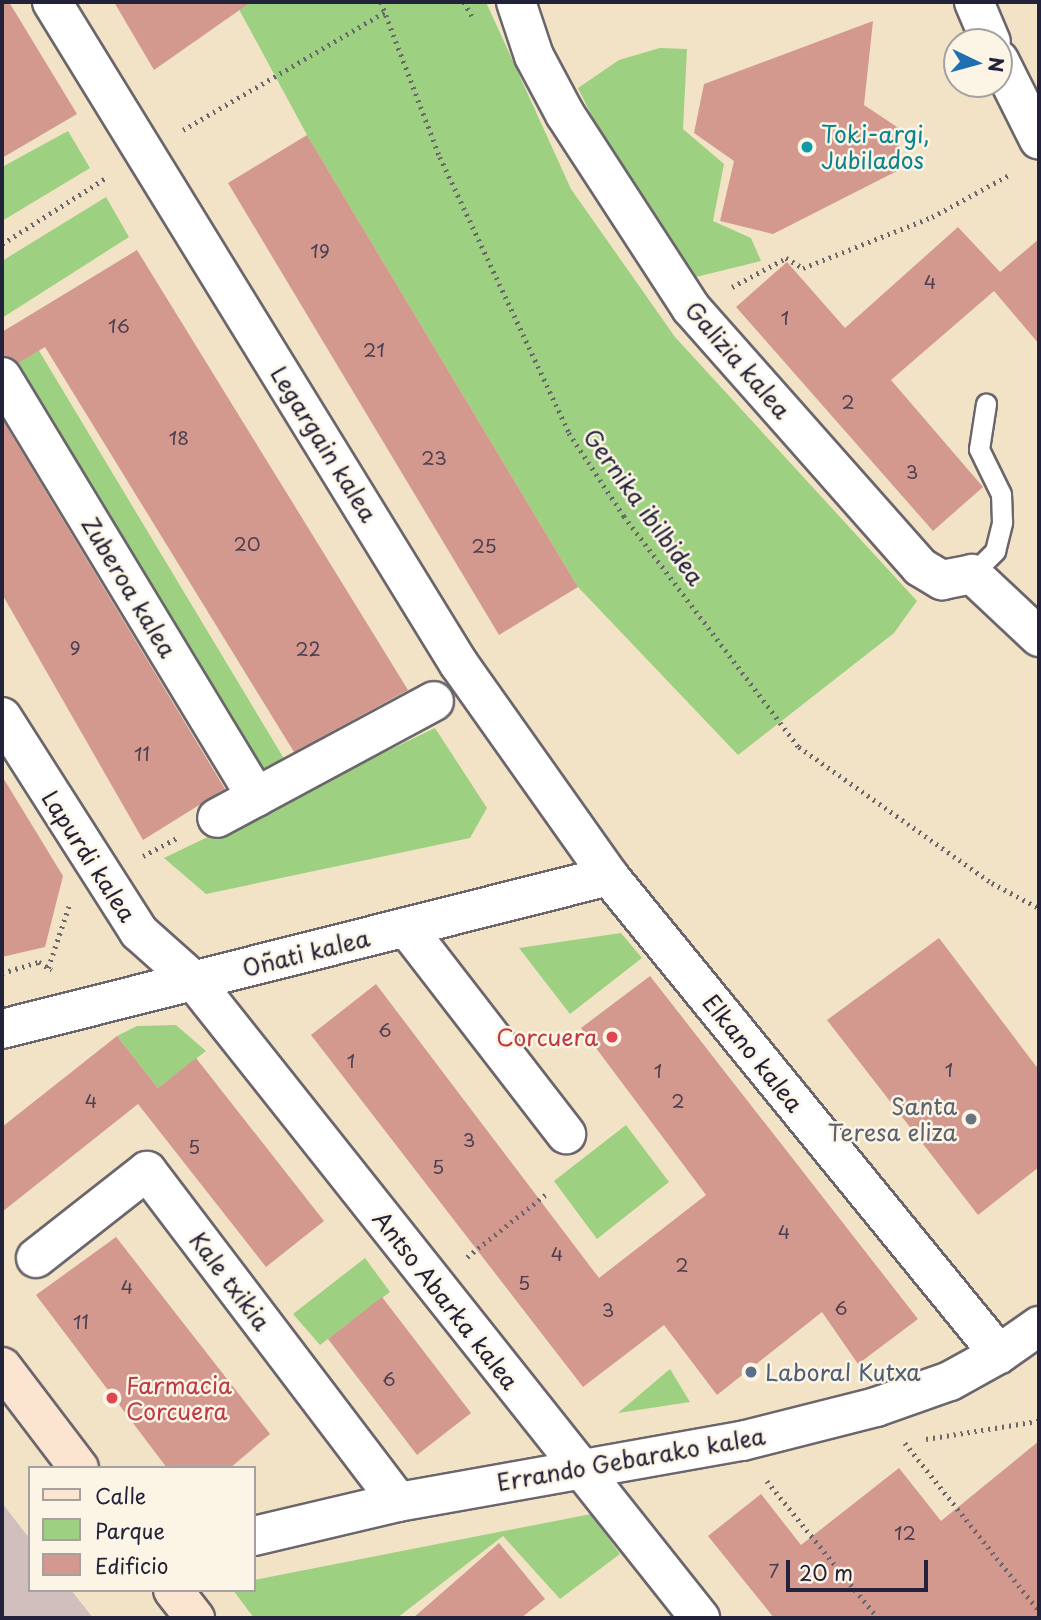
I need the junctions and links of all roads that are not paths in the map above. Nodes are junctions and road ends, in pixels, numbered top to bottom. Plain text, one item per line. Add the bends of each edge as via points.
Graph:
1 (52, 2) edge
2 (516, 2) edge
3 (974, 2) edge
4 (985, 28) edge
5 (1013, 88) edge
6 (1039, 140) edge
7 (2, 377) edge
8 (986, 404) dead end
9 (972, 574) junction
10 (1039, 638) edge
11 (434, 701) dead end
12 (2, 717) edge
13 (256, 797) junction
14 (217, 818) road end
15 (610, 876) junction
16 (406, 927) junction
17 (194, 981) junction
18 (2, 1029) edge
19 (566, 1134) dead end
20 (36, 1258) dead end
21 (1039, 1326) edge
22 (999, 1354) junction
23 (2, 1367) edge
24 (77, 1466) edge
25 (578, 1468) junction
26 (398, 1502) junction
27 (256, 1536) edge
28 (175, 1592) edge
29 (195, 1618) edge
30 (700, 1618) edge

1 - 15 street, Legargain kalea via 459,664
2 - 9 street, Galizia kalea via 534,56 565,114 691,309 920,567 942,580
3 - 4 street
5 - 6 street
7 - 13 street, Zuberoa kalea
8 - 9 lane via 979,449 1000,494 1002,522 995,551
9 - 10 street
11 - 13 street
12 - 17 street, Lapurdi kalea via 89,889
13 - 14 street
15 - 16 street, Oñati kalea
15 - 22 street, Elkano kalea
16 - 17 street, Oñati kalea
16 - 19 street
17 - 18 street, Oñati kalea
17 - 25 street, Antso Abarka kalea
20 - 26 street, Kale txikia via 147,1171
21 - 22 street
22 - 25 street, Errando Gebarako kalea via 950,1381 876,1407 742,1441
23 - 24 street
25 - 26 street, Errando Gebarako kalea
25 - 30 street, Antso Abarka kalea
26 - 27 street, Errando Gebarako kalea
28 - 29 street

